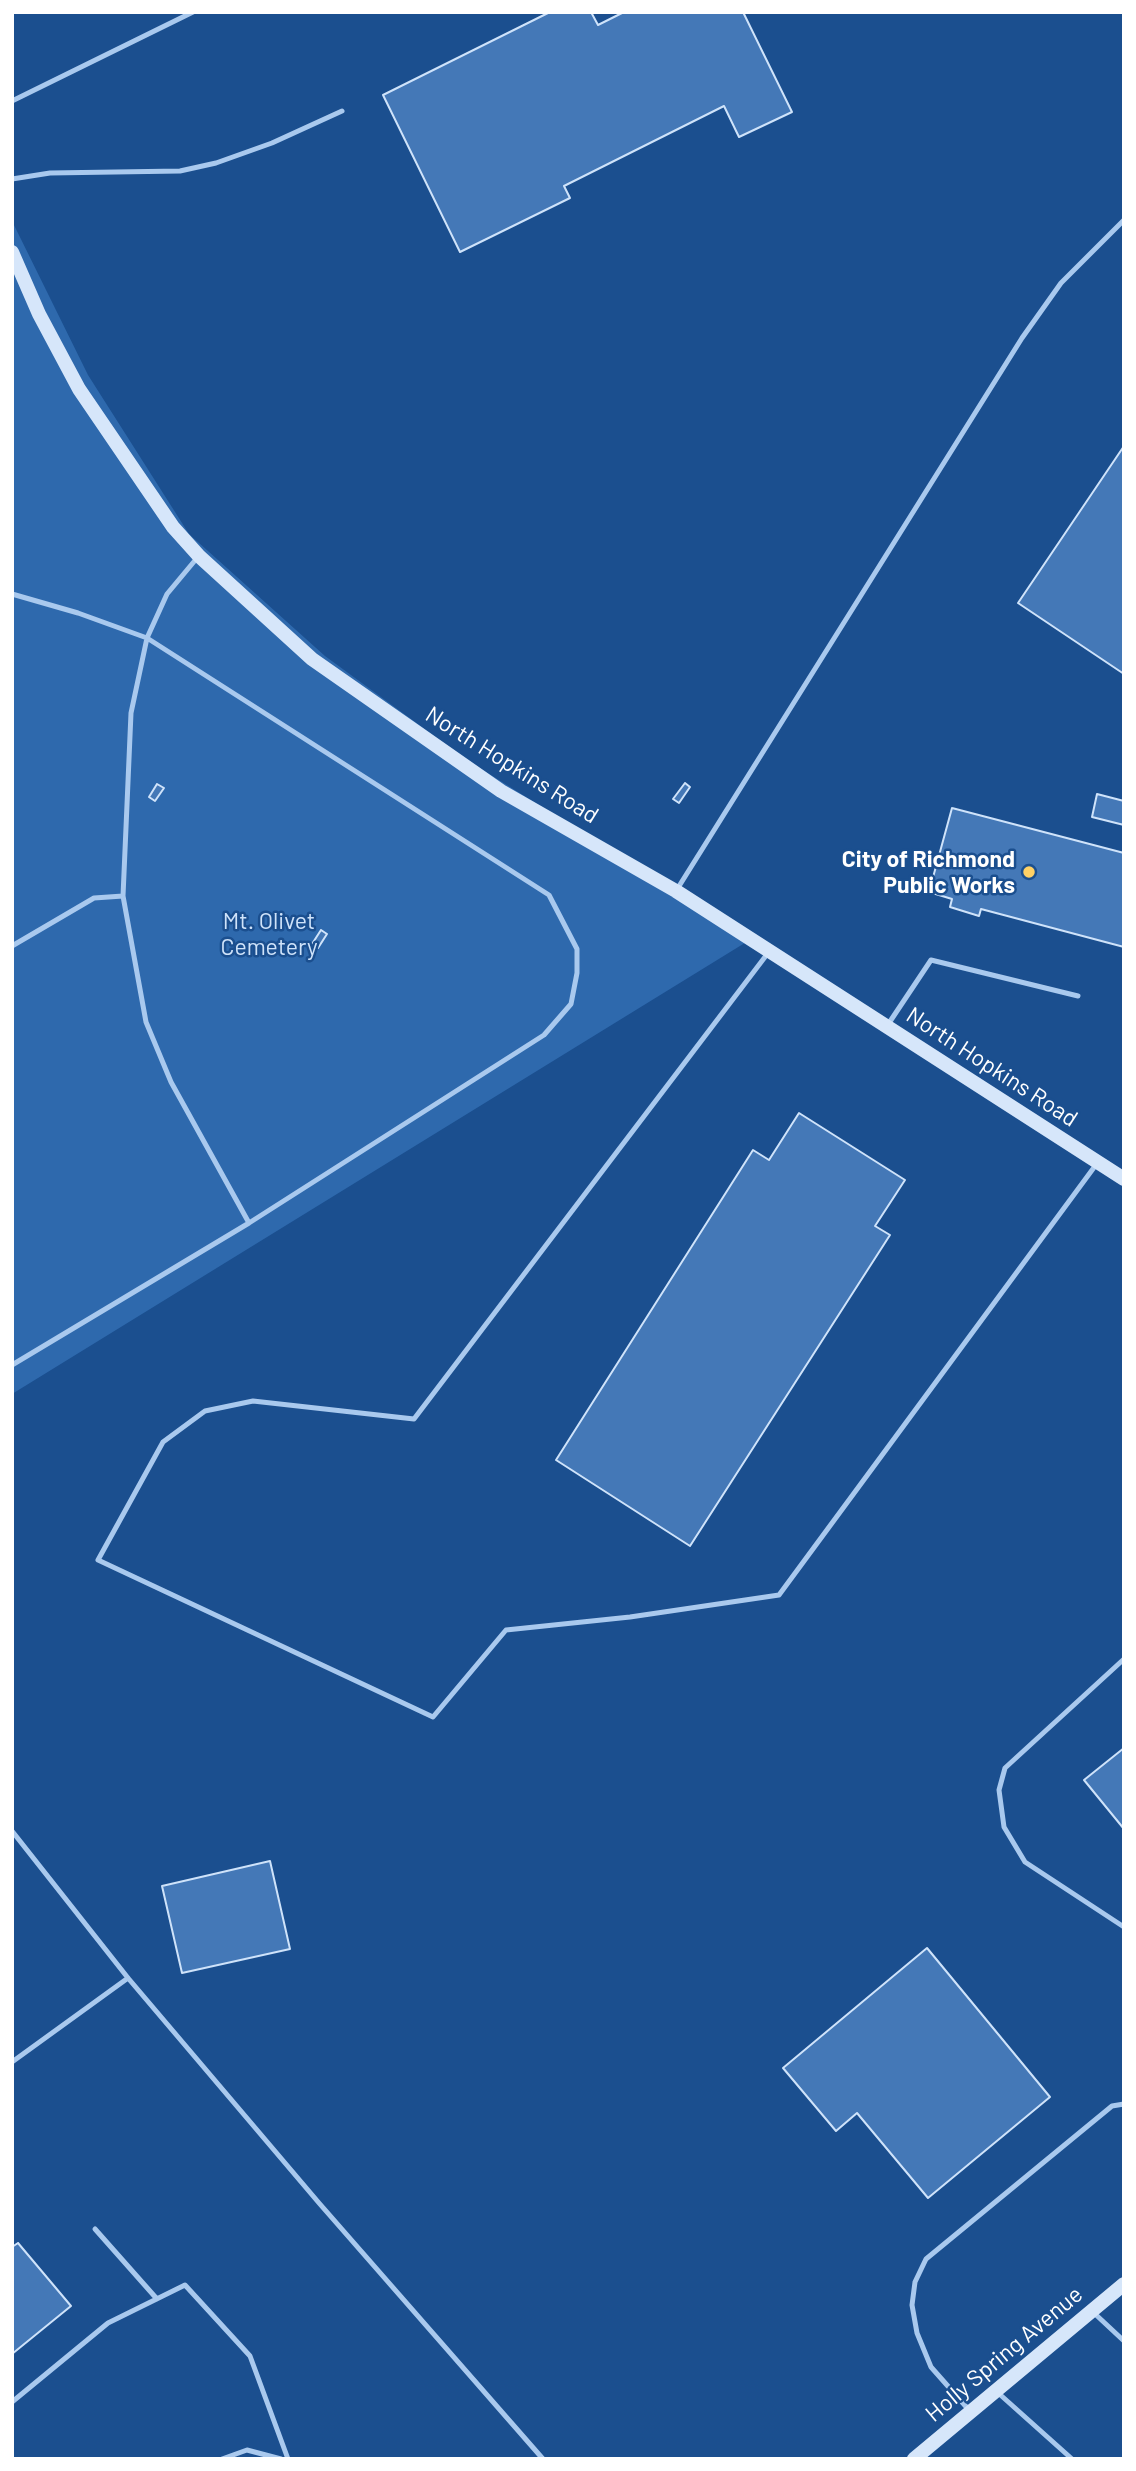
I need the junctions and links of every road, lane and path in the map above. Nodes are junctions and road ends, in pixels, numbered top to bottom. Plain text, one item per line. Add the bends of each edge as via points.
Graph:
1 (193, 12) edge
2 (12, 101) edge
3 (342, 111) dead end
4 (12, 178) edge
5 (1124, 220) edge
6 (12, 252) edge
7 (199, 556) junction
8 (12, 594) edge
9 (147, 638) junction
10 (676, 891) junction
11 (123, 896) junction
12 (12, 946) edge
13 (770, 950) junction
14 (1078, 996) dead end
15 (887, 1026) junction
16 (1098, 1162) junction
17 (1124, 1179) edge
18 (249, 1223) junction
19 (12, 1364) edge
20 (1124, 1659) edge
21 (12, 1831) edge
22 (1124, 1927) edge
23 (128, 1979) junction
24 (12, 2062) edge
25 (1124, 2104) edge
26 (95, 2229) dead end
27 (1124, 2284) edge
28 (157, 2299) junction
29 (1091, 2311) junction
30 (1124, 2341) edge
31 (996, 2391) junction
32 (12, 2402) edge
33 (970, 2412) junction
34 (222, 2459) edge
35 (281, 2459) edge
36 (288, 2459) edge
37 (543, 2459) edge
38 (914, 2459) edge
39 (1072, 2459) edge

1 - 2 lane
3 - 4 lane via 272,144 180,171
5 - 10 lane via 1061,283 1022,338
6 - 7 main road, North Hopkins Road via 79,389 173,527
7 - 9 lane via 167,594
7 - 10 main road, North Hopkins Road via 312,659 418,734 501,791
8 - 9 lane
9 - 11 lane via 131,713
9 - 18 lane via 549,895 577,949 571,1004 544,1035
10 - 13 main road, North Hopkins Road
11 - 12 lane via 94,898
11 - 18 lane via 146,1022 171,1082
13 - 15 main road, North Hopkins Road
13 - 16 lane via 415,1419 253,1401 205,1411 163,1442 98,1560 433,1717 506,1630 779,1595
14 - 15 lane via 931,960
15 - 16 main road, North Hopkins Road
16 - 17 main road, North Hopkins Road
18 - 19 lane
20 - 22 lane via 1005,1768 999,1790 1004,1827 1025,1862
21 - 23 lane
23 - 24 lane
23 - 37 lane
25 - 33 lane via 1112,2106 926,2259 915,2282 912,2305 917,2333 931,2367
26 - 28 lane
27 - 29 main road, Holly Spring Avenue
28 - 32 lane via 108,2323
28 - 36 lane via 185,2285 250,2357
29 - 30 lane
29 - 31 main road, Holly Spring Avenue
31 - 33 main road, Holly Spring Avenue
31 - 39 lane
33 - 38 main road, Holly Spring Avenue
34 - 35 lane via 247,2450

